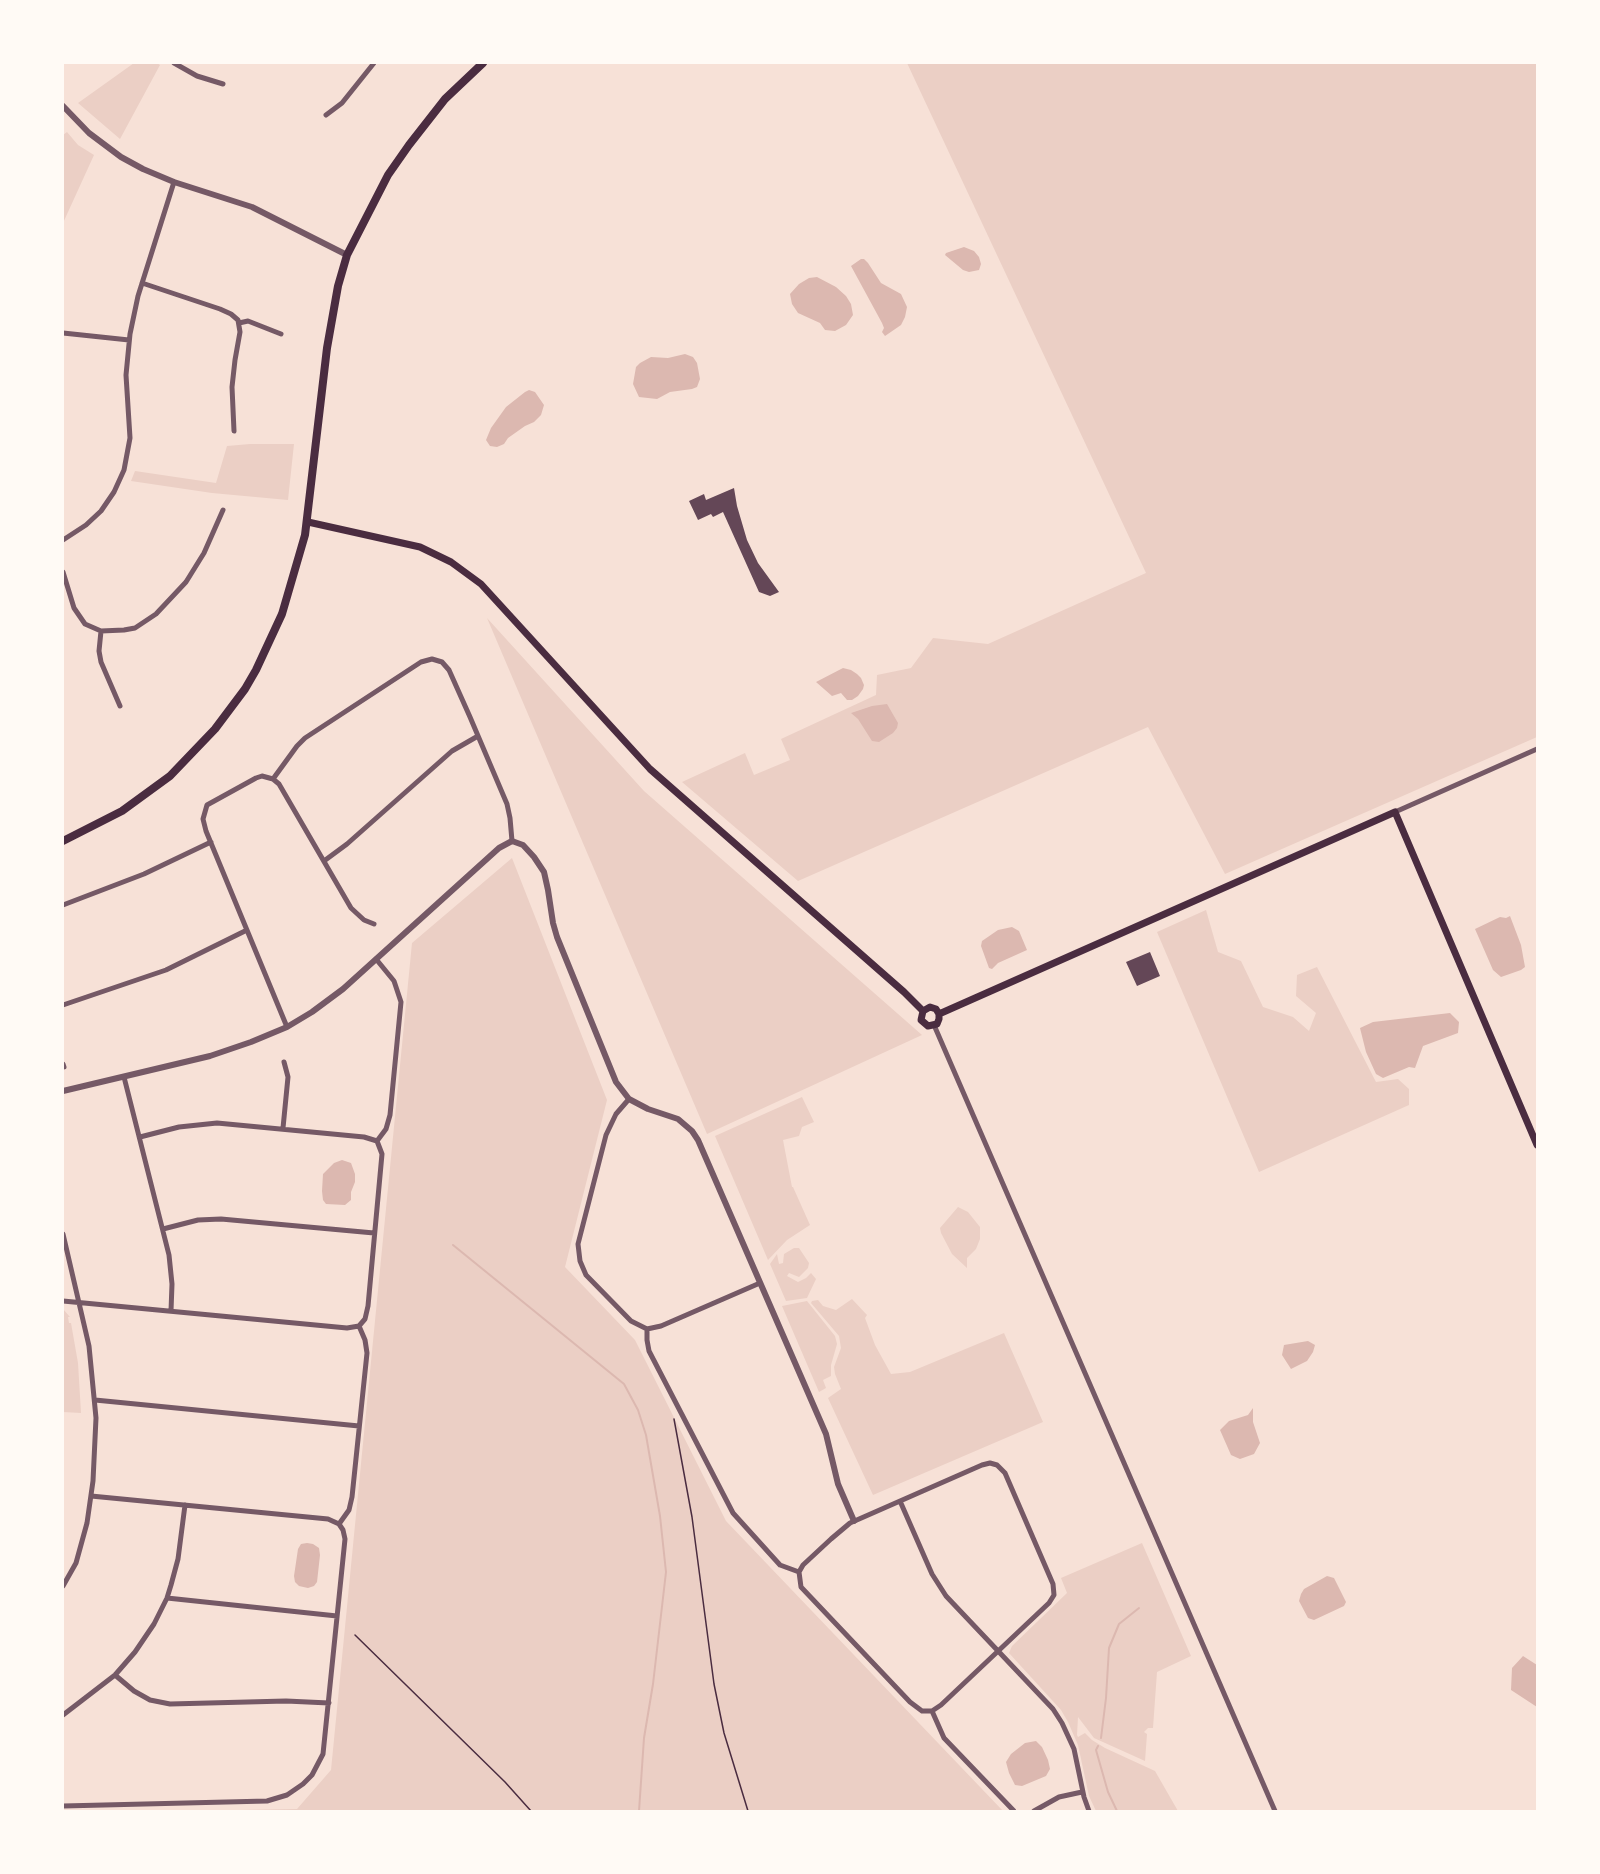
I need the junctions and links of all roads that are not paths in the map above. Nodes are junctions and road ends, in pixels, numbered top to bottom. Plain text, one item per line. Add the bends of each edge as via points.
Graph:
1 (174, 63) edge
2 (374, 63) edge
3 (483, 63) edge
4 (224, 84) dead end
5 (63, 106) edge
6 (326, 115) dead end
7 (174, 182) junction
8 (347, 255) junction
9 (142, 283) junction
10 (239, 323) junction
11 (63, 333) edge
12 (281, 334) dead end
13 (129, 340) junction
14 (234, 432) dead end
15 (223, 510) dead end
16 (308, 522) junction
17 (63, 540) edge
18 (63, 572) edge
19 (101, 631) junction
20 (120, 706) dead end
21 (478, 736) junction
22 (1537, 748) edge
23 (273, 779) junction
24 (1395, 812) junction
25 (512, 841) junction
26 (63, 842) edge
27 (211, 842) junction
28 (324, 861) junction
29 (63, 905) edge
30 (374, 924) dead end
31 (247, 930) junction
32 (376, 959) junction
33 (63, 1005) edge
34 (923, 1011) junction
35 (939, 1014) junction
36 (934, 1025) junction
37 (287, 1027) junction
38 (284, 1062) dead end
39 (124, 1077) junction
40 (63, 1091) edge
41 (629, 1099) junction
42 (283, 1128) junction
43 (140, 1137) junction
44 (377, 1142) junction
45 (1537, 1145) edge
46 (163, 1229) junction
47 (374, 1233) junction
48 (63, 1234) edge
49 (760, 1283) junction
50 (63, 1301) edge
51 (80, 1302) junction
52 (171, 1311) junction
53 (359, 1326) junction
54 (647, 1329) junction
55 (95, 1400) junction
56 (359, 1426) junction
57 (91, 1496) junction
58 (900, 1501) junction
59 (185, 1505) junction
60 (854, 1521) junction
61 (339, 1524) junction
62 (799, 1572) junction
63 (63, 1586) edge
64 (167, 1598) junction
65 (337, 1616) junction
66 (998, 1651) junction
67 (115, 1675) junction
68 (329, 1703) junction
69 (932, 1711) junction
70 (63, 1715) edge
71 (1083, 1792) junction
72 (63, 1806) edge
73 (1014, 1811) edge
74 (1034, 1811) edge
75 (1089, 1811) edge
76 (1275, 1811) edge

1 - 4 street via 197,76
2 - 6 street via 342,103
3 - 8 highway via 444,99 409,145 388,176
5 - 7 street via 113,151
7 - 8 street via 258,209
7 - 9 street
8 - 16 highway via 322,376
9 - 10 street via 220,309
9 - 13 street
10 - 12 street via 252,322
10 - 14 street via 233,377
11 - 13 street
13 - 17 street via 126,375 130,438 124,470 101,511
15 - 19 street via 201,559 168,602 135,628
16 - 26 highway via 282,614 256,670 228,713 155,788 105,822
16 - 34 main road via 420,547 451,562 481,584 650,769
18 - 19 street via 78,616
19 - 20 street via 101,662
21 - 23 street via 449,670 440,661 429,659 305,738
21 - 25 street via 507,804
21 - 28 street via 453,750
22 - 24 street
23 - 27 street via 256,778 207,805 203,819
23 - 28 street
24 - 35 main road
24 - 45 main road
25 - 32 street via 499,848
25 - 41 street via 523,845 544,872 557,937 616,1082
27 - 29 street via 144,874
27 - 31 street
28 - 30 street via 351,908
31 - 33 street via 166,970
31 - 37 street
32 - 37 street via 326,1002
32 - 44 street via 394,981 401,1002 390,1115
34 - 35 main road via 930,1007
34 - 36 main road via 923,1023
35 - 36 main road
36 - 76 street
37 - 39 street via 233,1048
38 - 42 street via 288,1077
39 - 40 street
39 - 43 street
41 - 49 street via 678,1119 692,1131
41 - 54 street via 606,1134 578,1253 582,1269 592,1282 631,1321
42 - 43 street via 217,1123
42 - 44 street via 364,1137
43 - 46 street
44 - 47 street via 382,1154
46 - 47 street via 221,1219
46 - 52 street via 172,1270
47 - 53 street via 368,1306
48 - 51 street
49 - 54 street
49 - 60 street via 826,1434 838,1484
50 - 51 street
51 - 52 street
51 - 55 street
52 - 53 street
53 - 56 street via 367,1353
54 - 62 street via 649,1352 733,1513 780,1565
55 - 56 street
55 - 57 street
56 - 61 street via 351,1504
57 - 59 street
57 - 63 street via 82,1548
58 - 60 street
58 - 66 street via 936,1582
58 - 66 street via 986,1464 997,1465 1005,1473 1054,1591 1049,1603
59 - 61 street via 328,1519
59 - 64 street via 178,1559
60 - 62 street
61 - 65 street via 345,1539
62 - 69 street via 801,1587 902,1694 919,1710
64 - 65 street
64 - 67 street via 146,1636
65 - 68 street
66 - 69 street
66 - 71 street via 1062,1723 1074,1749
67 - 68 street via 150,1700 170,1704
67 - 70 street
68 - 72 street via 323,1754 318,1764 303,1784 279,1798
69 - 73 street via 948,1742
71 - 74 street via 1059,1797
71 - 75 street

